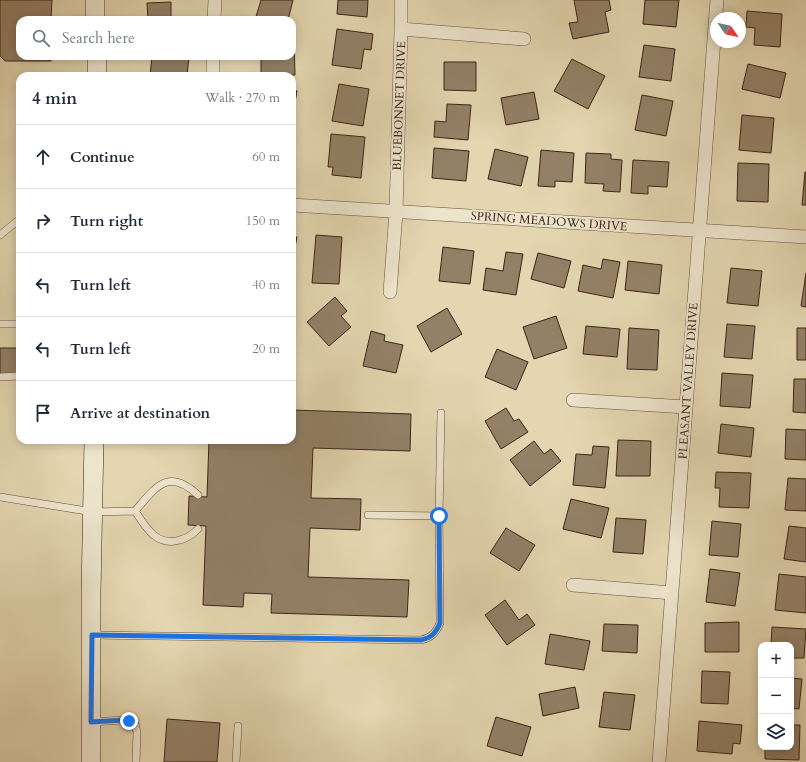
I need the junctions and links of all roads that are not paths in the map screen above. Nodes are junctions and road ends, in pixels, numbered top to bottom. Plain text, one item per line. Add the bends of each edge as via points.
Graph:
1 (95, 0) edge
2 (215, 0) edge
3 (401, 0) edge
4 (717, 0) edge
5 (96, 16) edge
6 (214, 16) edge
7 (401, 29) junction
8 (524, 39) dead end
9 (97, 60) edge
10 (213, 60) edge
11 (97, 72) edge
12 (213, 72) edge
13 (296, 205) edge
14 (396, 212) junction
15 (16, 222) edge
16 (699, 230) junction
17 (0, 235) edge
18 (806, 237) edge
19 (390, 292) dead end
20 (0, 324) edge
21 (16, 324) edge
22 (16, 376) edge
23 (0, 377) edge
24 (573, 400) dead end
25 (686, 407) junction
26 (442, 413) dead end
27 (94, 444) edge
28 (198, 495) dead end
29 (0, 497) edge
30 (135, 511) junction
31 (93, 512) junction
32 (368, 515) dead end
33 (439, 516) junction
34 (198, 528) dead end
35 (573, 584) dead end
36 (672, 593) junction
37 (92, 635) junction
38 (91, 722) junction
39 (238, 726) dead end
40 (91, 762) edge
41 (136, 762) edge
42 (236, 762) edge
43 (659, 762) edge

1 - 5 main road
2 - 6 street
3 - 7 street, BLUEBONNET DRIVE
4 - 16 street, PLEASANT VALLEY DRIVE
7 - 8 street
7 - 14 street, BLUEBONNET DRIVE
9 - 11 main road
10 - 12 street
13 - 14 street, SPRING MEADOWS DRIVE
14 - 16 street, SPRING MEADOWS DRIVE
14 - 19 street, BLUEBONNET DRIVE
15 - 17 lane
16 - 18 street, SPRING MEADOWS DRIVE
16 - 25 street, PLEASANT VALLEY DRIVE
20 - 21 lane
22 - 23 lane
24 - 25 street
25 - 36 street, PLEASANT VALLEY DRIVE
26 - 33 lane
27 - 31 main road
28 - 30 lane via 183,484 169,481 156,488
29 - 31 lane
30 - 31 lane
30 - 34 lane via 154,535 167,542 185,539
31 - 37 main road
32 - 33 lane
33 - 37 lane via 440,623 437,630 427,638 421,640
35 - 36 street
36 - 43 street, PLEASANT VALLEY DRIVE
37 - 38 main road
38 - 40 main road
38 - 41 lane via 124,720 134,724 138,732
39 - 42 lane

